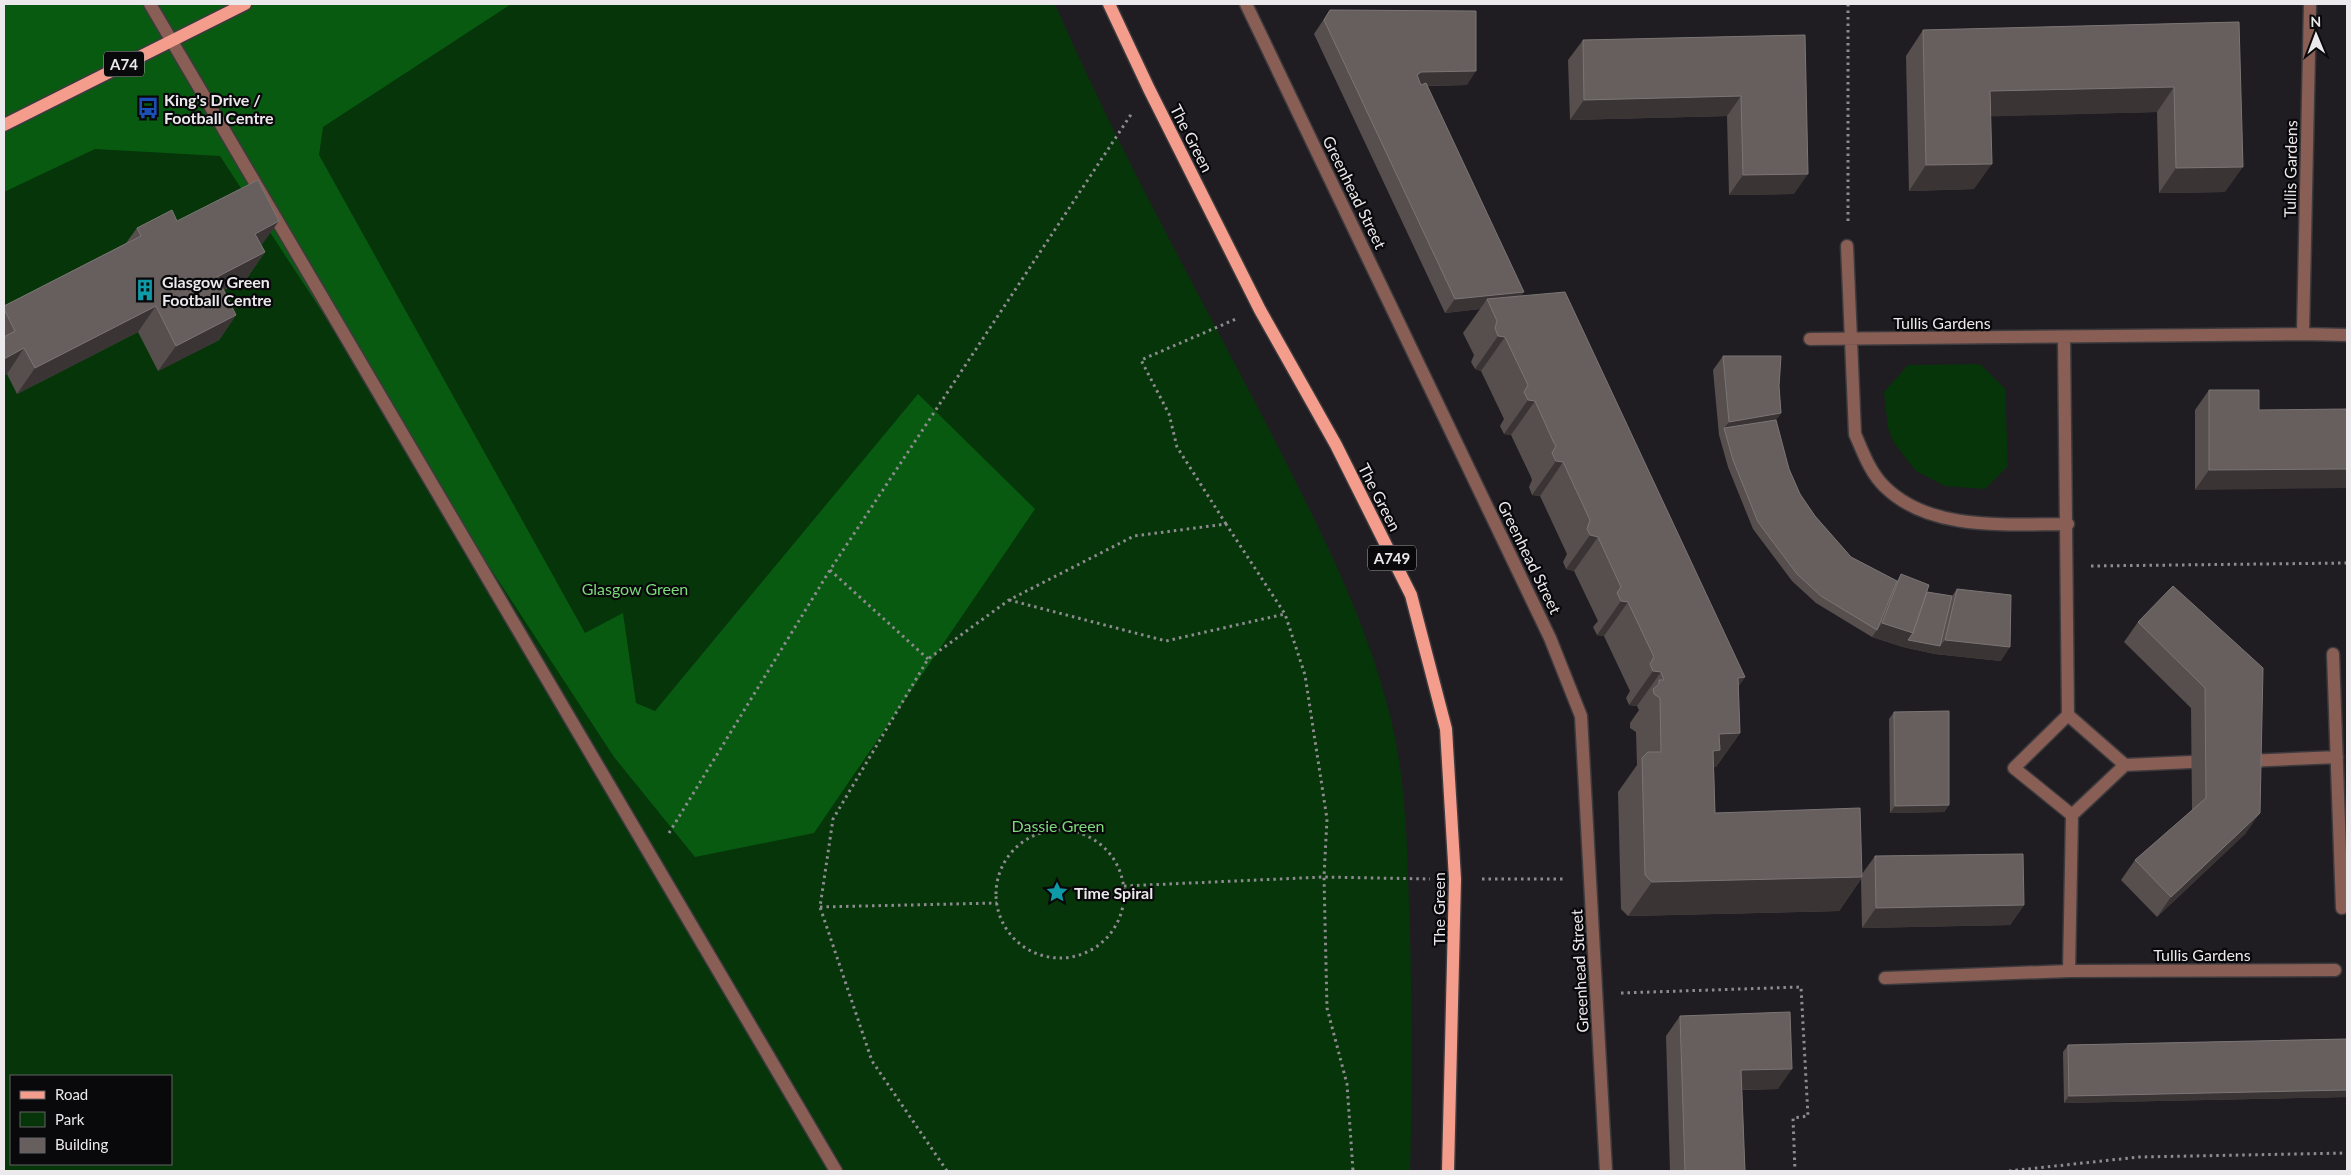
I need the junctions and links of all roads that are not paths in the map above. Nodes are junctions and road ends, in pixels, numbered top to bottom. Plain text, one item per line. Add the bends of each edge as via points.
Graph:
1 (150, 4) edge
2 (245, 4) edge
3 (1109, 4) edge
4 (1246, 4) edge
5 (2310, 4) edge
6 (172, 39) junction
7 (4, 125) edge
8 (1847, 246) road end
9 (2304, 334) junction
10 (2347, 335) edge
11 (2064, 338) junction
12 (1810, 339) dead end
13 (1851, 339) junction
14 (2068, 524) junction
15 (2333, 654) dead end
16 (2068, 715) junction
17 (2337, 757) junction
18 (2247, 761) edge
19 (2191, 762) dead end
20 (2125, 765) junction
21 (2072, 815) junction
22 (2342, 908) dead end
23 (2335, 970) dead end
24 (2069, 971) junction
25 (1885, 978) dead end
26 (836, 1171) edge
27 (1448, 1171) edge
28 (1606, 1171) edge

1 - 6 street
2 - 6 main road, A74
3 - 27 main road, The Green / A749 via 1260,310 1336,445 1411,595 1446,729 1456,880
4 - 28 street, Greenhead Street via 1550,638 1581,716
5 - 9 street, Tullis Gardens
6 - 7 main road, A74
6 - 26 street via 387,411
8 - 13 street
9 - 10 street, Tullis Gardens
9 - 11 street, Tullis Gardens
11 - 13 street, Tullis Gardens
11 - 14 street
12 - 13 street, Tullis Gardens
13 - 14 street via 1855,434 1866,460 1883,486 1907,506 1971,524
14 - 16 street
15 - 17 street
16 - 20 street
16 - 21 street via 2014,768
17 - 18 street
17 - 22 street
19 - 20 street
20 - 21 street
21 - 24 street
23 - 24 street, Tullis Gardens
24 - 25 street, Tullis Gardens

